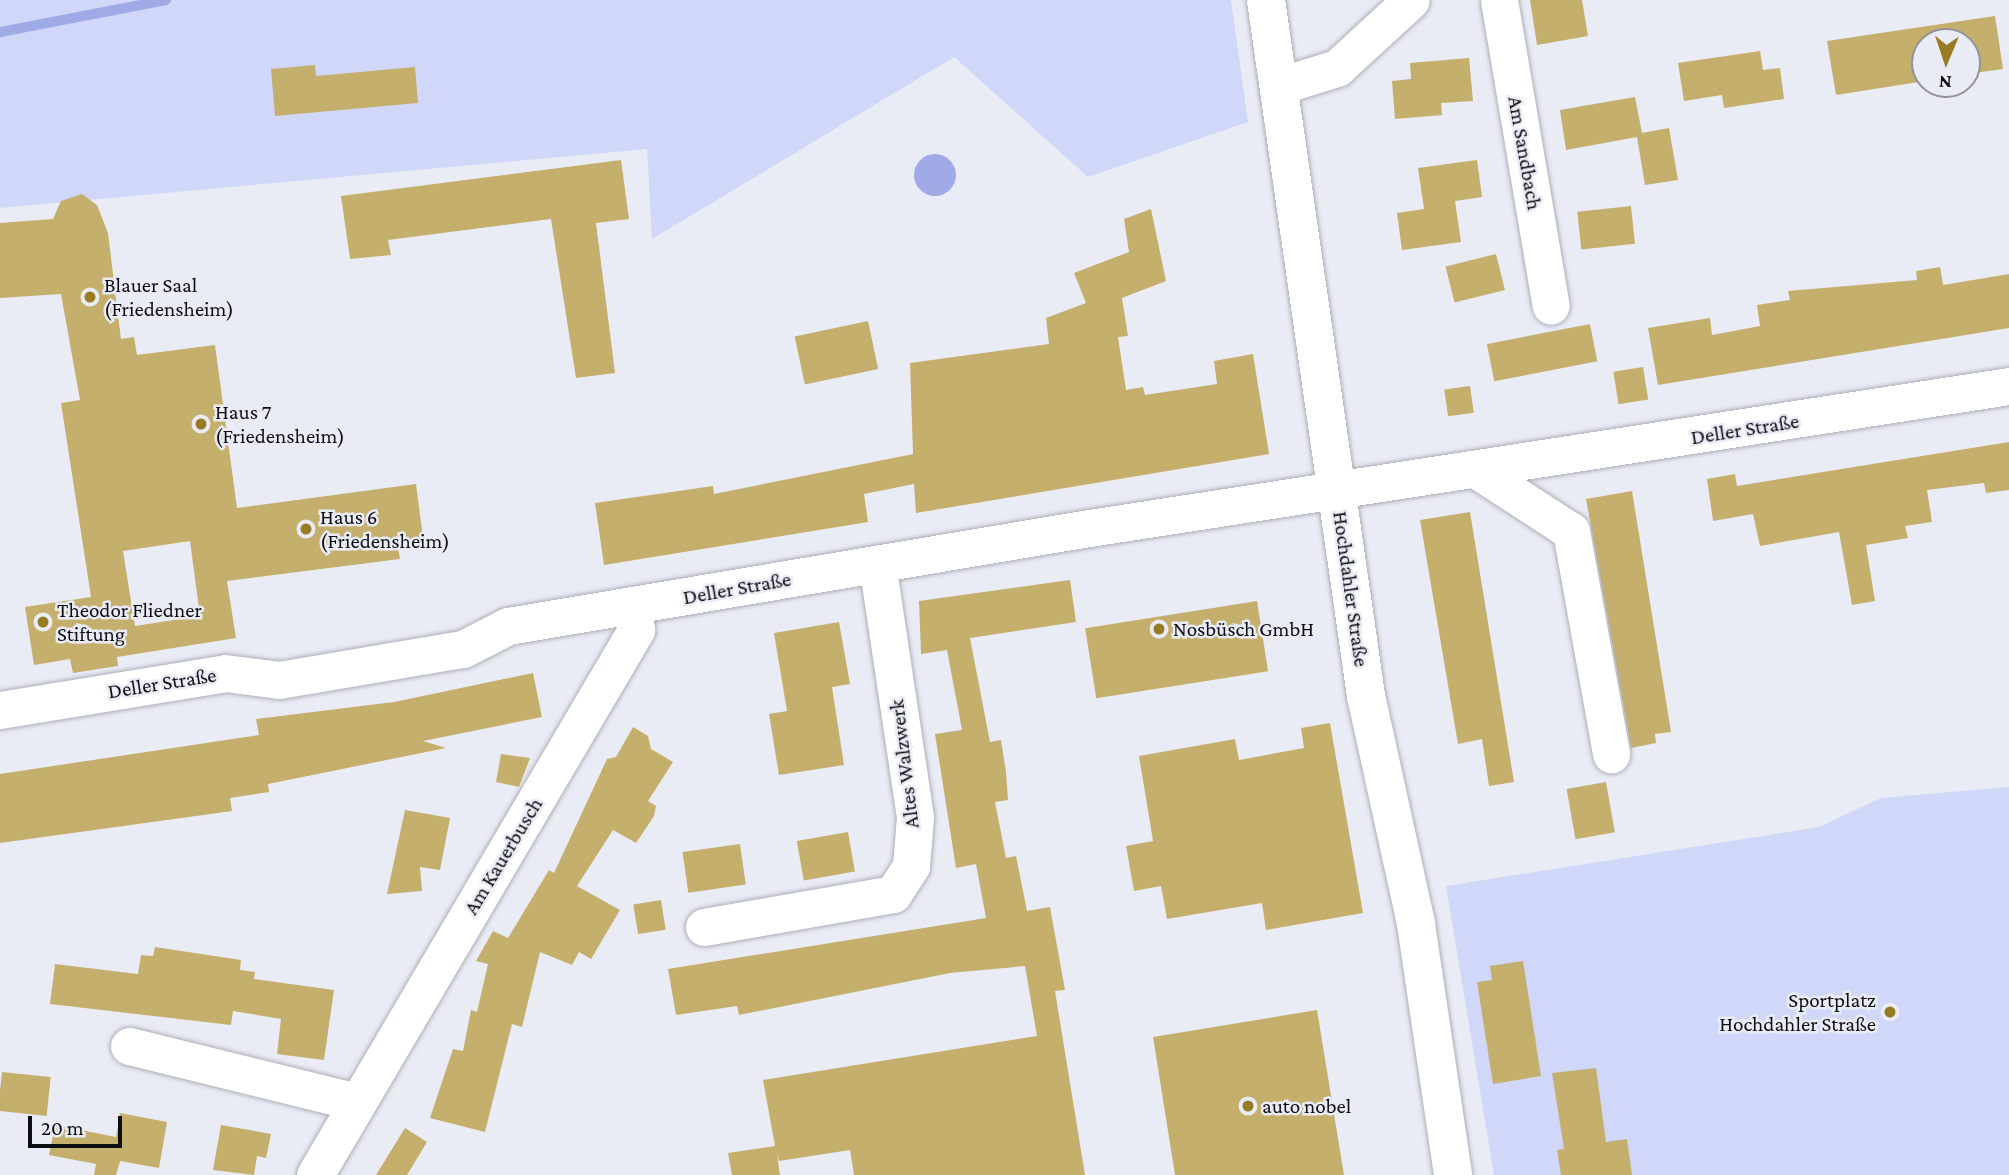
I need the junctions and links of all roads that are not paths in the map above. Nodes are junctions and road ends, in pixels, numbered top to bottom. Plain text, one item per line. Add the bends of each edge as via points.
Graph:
1 (1266, 0) edge
2 (1411, 0) edge
3 (1499, 0) edge
4 (1282, 85) junction
5 (1551, 306) dead end
6 (2009, 386) edge
7 (1480, 472) junction
8 (1336, 491) junction
9 (877, 564) junction
10 (632, 606) junction
11 (0, 710) edge
12 (1611, 754) dead end
13 (704, 927) dead end
14 (129, 1046) dead end
15 (357, 1102) junction
16 (315, 1175) edge
17 (1453, 1175) edge

1 - 4 street, Hochdahler Straße
2 - 4 street via 1337,68
3 - 5 street, Am Sandbach
4 - 8 street, Hochdahler Straße
6 - 7 street, Deller Straße
7 - 8 street, Deller Straße
7 - 12 street via 1571,531
8 - 9 street, Deller Straße
8 - 17 street, Hochdahler Straße via 1366,696 1416,924
9 - 10 street, Deller Straße
9 - 13 street, Altes Walzwerk via 915,817 911,866 893,894
10 - 11 street, Deller Straße via 508,626 463,649 293,678 225,673
10 - 15 street, Am Kauerbusch via 636,630
14 - 15 street
15 - 16 street, Am Kauerbusch

